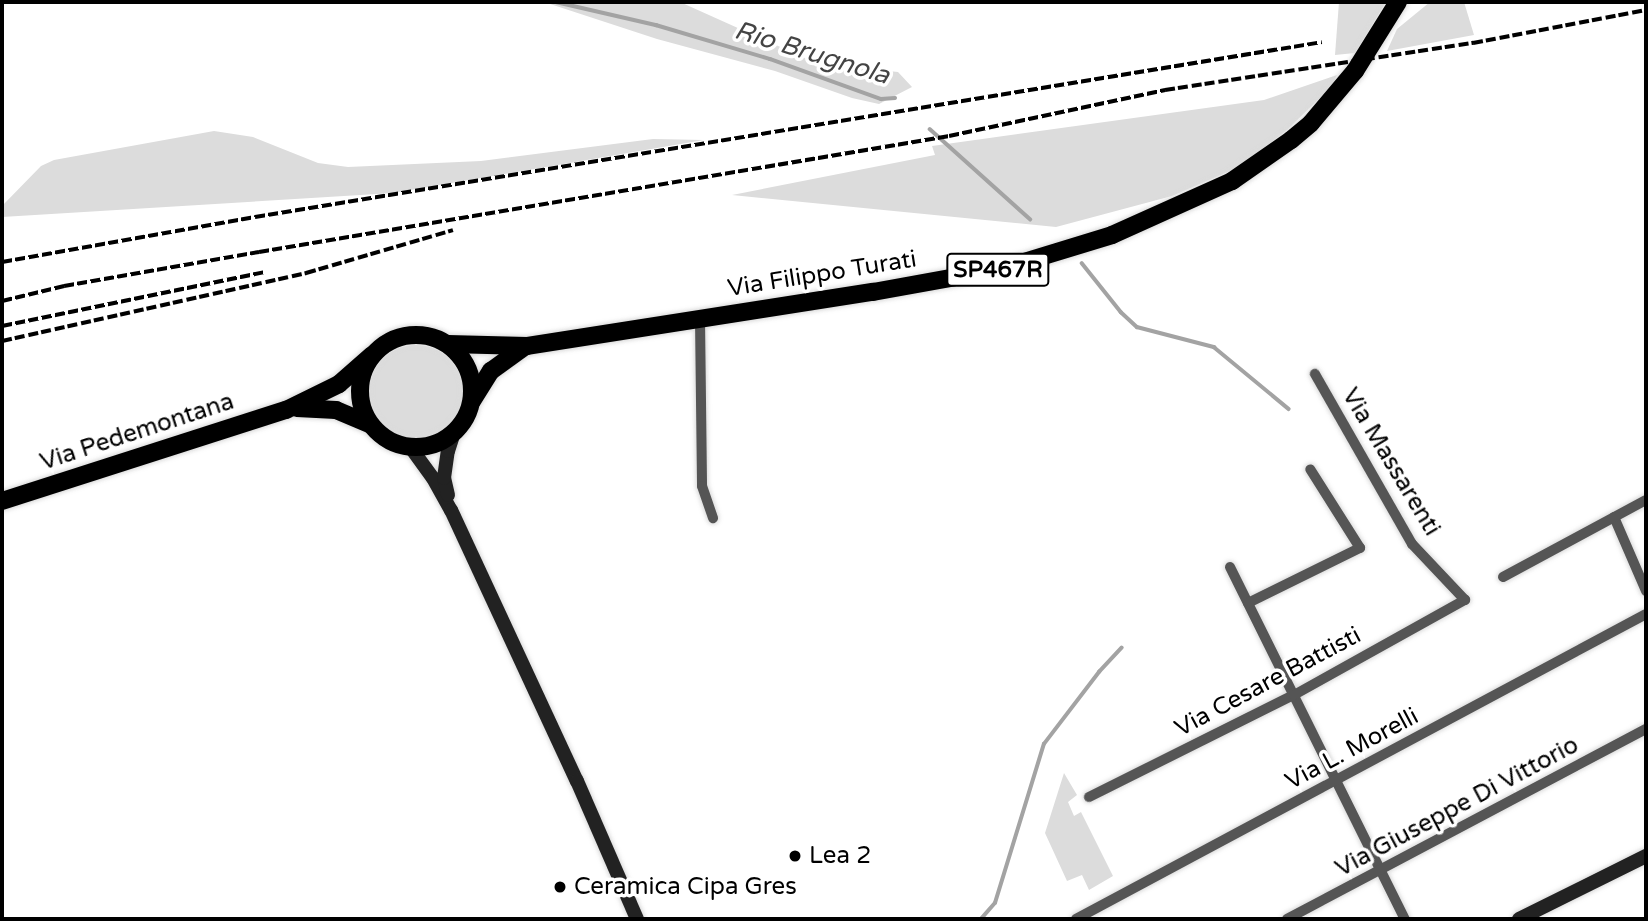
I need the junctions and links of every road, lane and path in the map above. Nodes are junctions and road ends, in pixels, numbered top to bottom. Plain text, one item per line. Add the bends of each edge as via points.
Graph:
1 (1398, 2) edge
2 (1411, 2) edge
3 (1389, 21) junction
4 (700, 318) junction
5 (448, 344) junction
6 (527, 346) junction
7 (372, 355) junction
8 (1315, 374) dead end
9 (472, 401) junction
10 (286, 410) junction
11 (369, 424) junction
12 (454, 433) junction
13 (411, 448) junction
14 (1310, 469) dead end
15 (1646, 500) edge
16 (2, 501) edge
17 (451, 510) junction
18 (1614, 517) junction
19 (713, 518) dead end
20 (1230, 567) dead end
21 (1503, 577) dead end
22 (1646, 591) edge
23 (1465, 600) joint
24 (1248, 603) junction
25 (1646, 614) edge
26 (1294, 695) junction
27 (1646, 729) edge
28 (1337, 782) junction
29 (1089, 797) dead end
30 (1646, 856) edge
31 (1381, 870) junction
32 (1075, 918) edge
33 (637, 919) edge
34 (1287, 919) edge
35 (1405, 919) edge
36 (1519, 919) edge

1 - 3 main road, Via Filippo Turati / SP467R
2 - 3 main road
3 - 4 main road, Via Filippo Turati / SP467R via 1311,123 1261,163 1190,202 1112,235 1001,269
4 - 6 main road, Via Filippo Turati / SP467R
4 - 19 street, Via Filippo Turati via 702,486
5 - 6 main road, Via Filippo Turati / SP467R
5 - 7 main road, SP467R via 408,335
5 - 9 main road via 468,369
6 - 9 main road, Via Filippo Turati / SP467R via 491,371
7 - 10 main road via 339,384
7 - 11 main road via 359,389
8 - 23 street, Via Massarenti via 1412,544
9 - 12 main road, SP467R
10 - 11 main road via 336,410
10 - 16 main road, Via Pedemontana
11 - 13 main road, SP467R via 387,440
12 - 13 main road via 426,447
12 - 17 main road, SP467R via 444,478
13 - 17 main road, SP467R
14 - 24 street via 1360,548
15 - 18 street
17 - 33 main road, SP467R
18 - 21 street
18 - 22 street
20 - 24 street
23 - 26 street, Via Cesare Battisti
24 - 26 street
25 - 28 street, Via L. Morelli
26 - 28 street
26 - 29 street, Via Cesare Battisti
27 - 31 street, Via Giuseppe Di Vittorio
28 - 31 street
28 - 32 street, Via L. Morelli
30 - 36 main road
31 - 34 street, Via Giuseppe Di Vittorio
31 - 35 street

